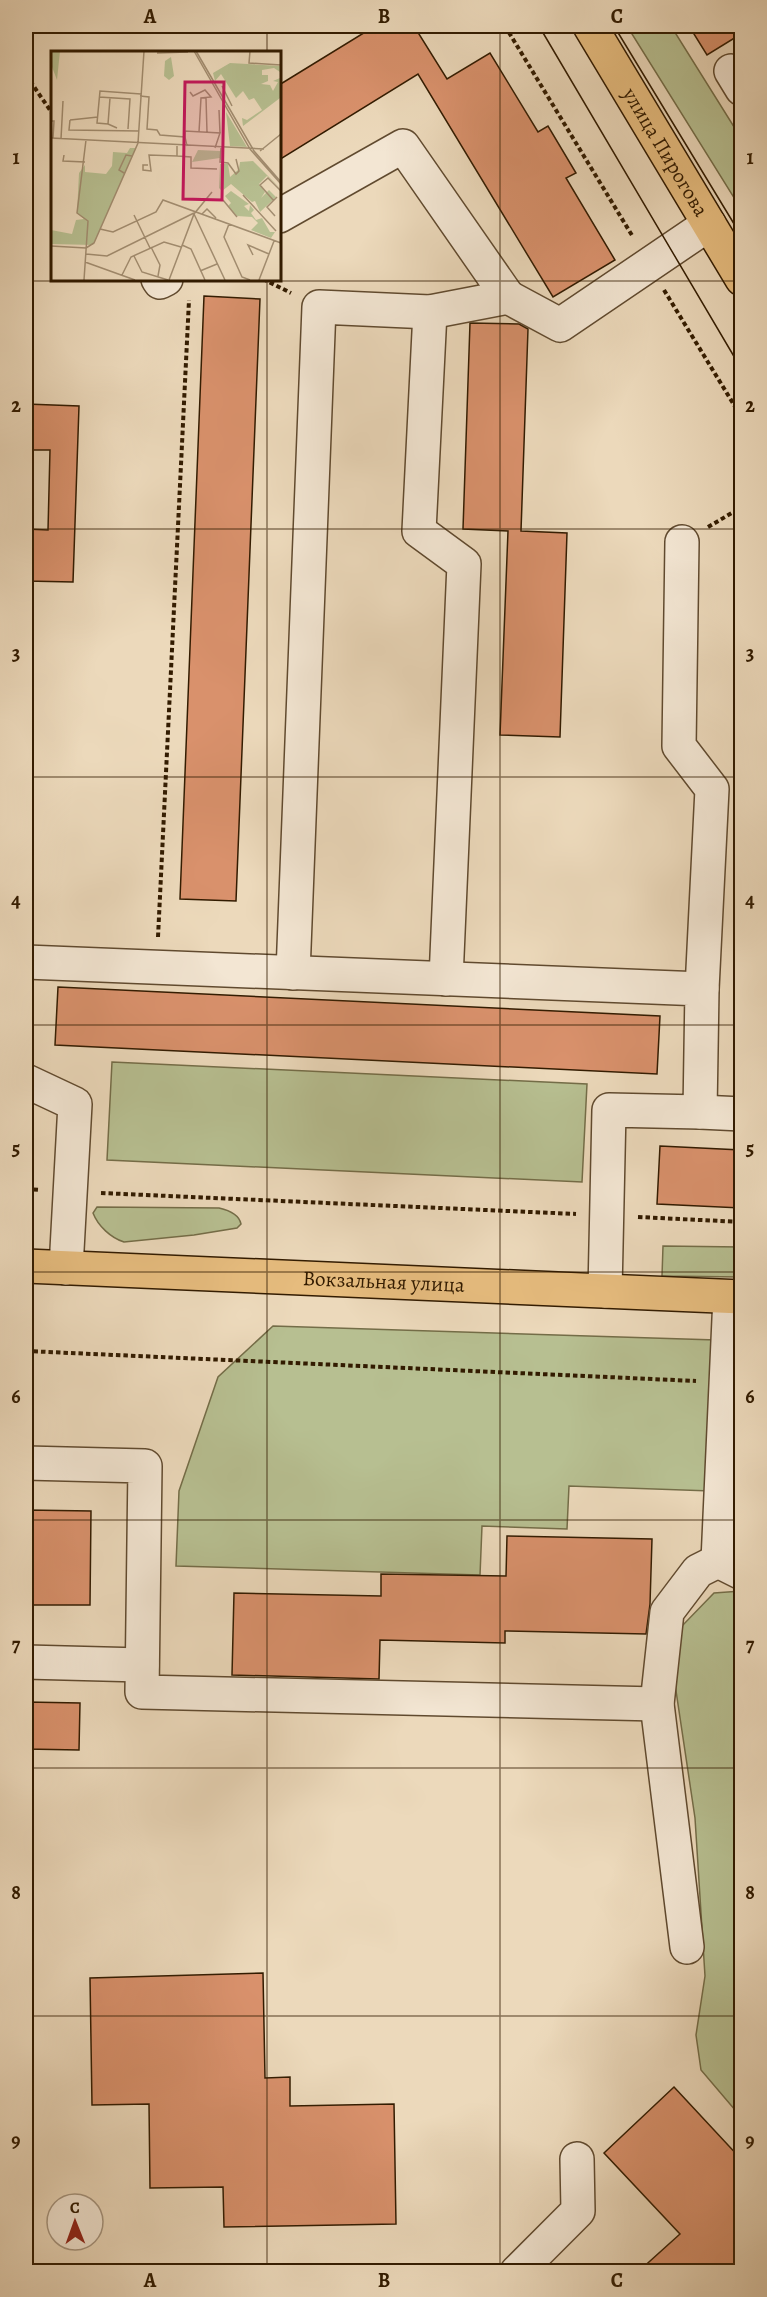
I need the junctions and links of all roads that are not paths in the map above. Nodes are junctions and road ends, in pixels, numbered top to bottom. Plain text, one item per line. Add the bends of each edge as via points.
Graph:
1 (590, 26) edge
2 (280, 215) edge
3 (709, 224) junction
4 (741, 279) edge
5 (159, 280) edge
6 (178, 288) edge
7 (508, 297) junction
8 (430, 312) junction
9 (682, 542) road end
10 (26, 962) edge
11 (293, 973) junction
12 (446, 979) junction
13 (702, 989) junction
14 (26, 1081) edge
15 (700, 1112) junction
16 (741, 1114) edge
17 (26, 1266) edge
18 (66, 1268) junction
19 (605, 1291) junction
20 (736, 1297) edge
21 (732, 1441) edge
22 (26, 1462) edge
23 (730, 1567) edge
24 (26, 1662) edge
25 (142, 1665) junction
26 (657, 1704) junction
27 (687, 1947) dead end
28 (577, 2159) dead end
29 (518, 2271) edge

1 - 3 main road, улица Пирогова
2 - 7 lane via 403,146
3 - 4 main road, улица Пирогова
3 - 7 lane via 560,325
5 - 6 lane
7 - 8 lane
8 - 11 lane via 319,308
8 - 12 lane via 419,531 464,564
9 - 13 lane via 679,747 712,789
10 - 11 lane
11 - 12 lane
12 - 13 lane
13 - 15 lane
14 - 18 lane via 75,1104
15 - 16 lane
15 - 19 lane via 609,1110
17 - 18 main road, Вокзальная улица
18 - 19 main road, Вокзальная улица
19 - 20 main road, Вокзальная улица
20 - 21 lane via 726,1382
21 - 23 lane
22 - 25 lane via 145,1466
23 - 26 lane via 698,1571 667,1612
24 - 25 lane
25 - 26 lane via 141,1692
26 - 27 lane
28 - 29 lane via 578,2211

